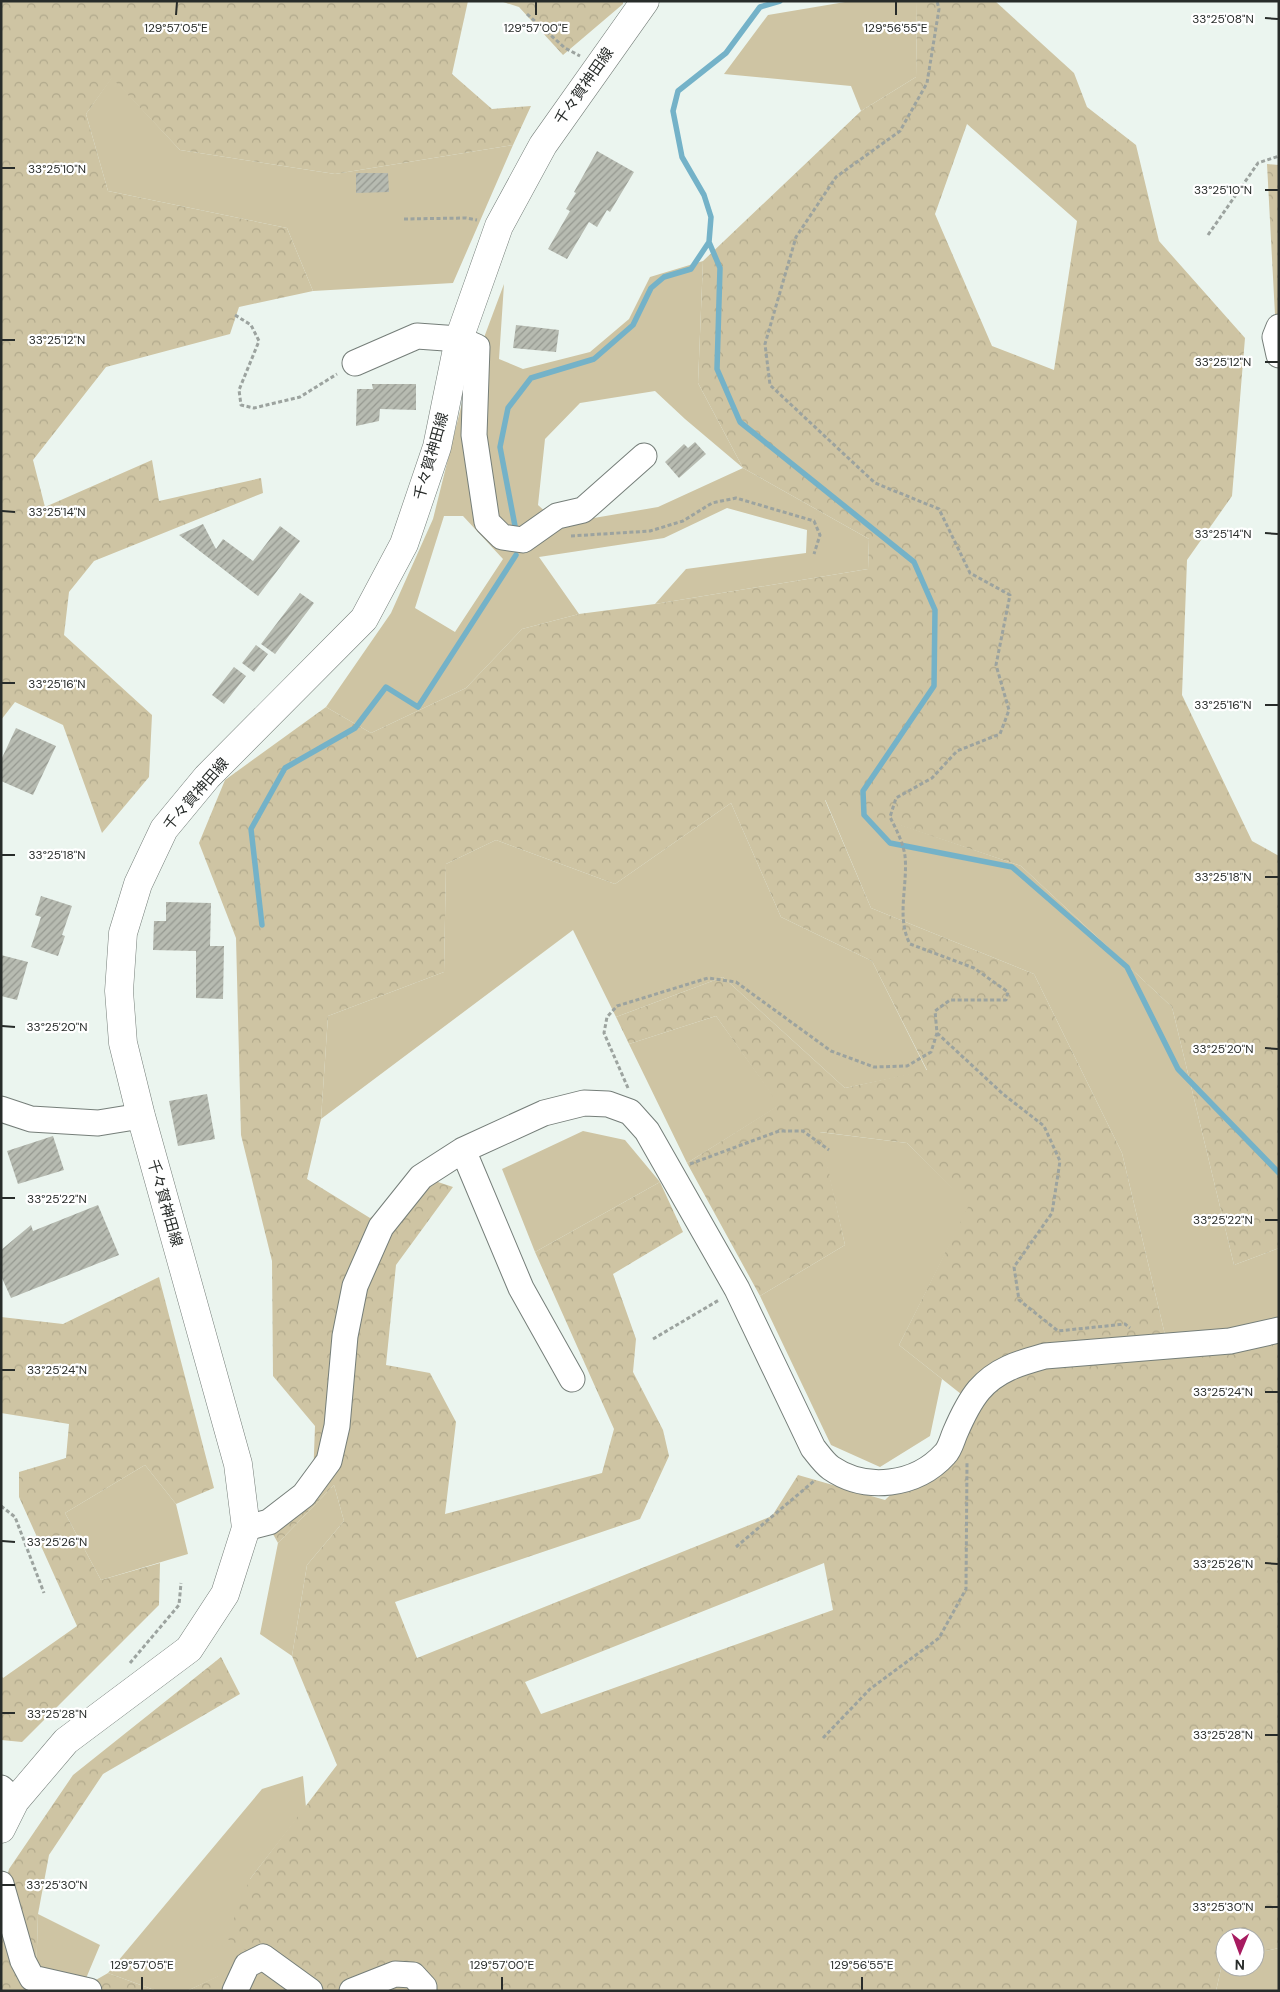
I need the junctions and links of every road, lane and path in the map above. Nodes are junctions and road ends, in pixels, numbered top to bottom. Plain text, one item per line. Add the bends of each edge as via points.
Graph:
1 (645, 1) edge
2 (937, 1) edge
3 (527, 14) dead end
4 (598, 65) junction
5 (1279, 156) edge
6 (404, 219) dead end
7 (499, 226) junction
8 (1208, 235) dead end
9 (235, 315) dead end
10 (1279, 327) edge
11 (459, 339) junction
12 (1279, 355) edge
13 (355, 363) joint
14 (644, 456) dead end
15 (562, 537) dead end
16 (814, 554) dead end
17 (937, 1033) junction
18 (1, 1108) edge
19 (630, 1112) junction
20 (141, 1116) junction
21 (463, 1150) junction
22 (829, 1150) dead end
23 (670, 1171) junction
24 (737, 1289) junction
25 (1279, 1330) edge
26 (652, 1339) dead end
27 (1152, 1347) junction
28 (572, 1379) dead end
29 (967, 1459) dead end
30 (830, 1468) junction
31 (1, 1506) edge
32 (246, 1528) junction
33 (736, 1547) dead end
34 (180, 1583) dead end
35 (44, 1593) dead end
36 (127, 1695) junction
37 (823, 1738) dead end
38 (8, 1795) edge
39 (1, 1829) edge
40 (1, 1884) edge
41 (89, 1991) edge
42 (236, 1991) edge
43 (310, 1991) edge
44 (352, 1991) edge
45 (424, 1991) edge

1 - 4 main road, 千々賀神田線
2 - 17 path via 939,9 927,83 900,131 836,176 796,237 765,344 770,386 875,483 939,509 970,573 1010,594 996,665 1009,710 1000,734 957,751 932,778 896,798 890,816 905,856 904,932 910,944 974,968 1008,992 1006,1000 950,1000 936,1011
3 - 4 path via 565,48
4 - 7 main road, 千々賀神田線 via 543,145
5 - 8 path via 1258,163
6 - 7 path via 466,218
7 - 11 main road, 千々賀神田線
9 - 13 path via 251,324 259,341 239,390 241,405 254,408 300,397
10 - 12 street via 1275,336
11 - 13 street via 417,336
11 - 14 street via 476,347 474,435 487,522 502,537 523,540 557,516 583,510
11 - 20 main road, 千々賀神田線 via 437,447 413,518 404,544 364,619 207,777 164,829 138,884 123,933 119,991 123,1043
15 - 16 path via 650,531 683,521 712,503 736,498 814,521 820,535
17 - 19 path via 931,1052 907,1066 874,1067 831,1051 736,982 708,978 617,1006 607,1017 604,1033 630,1094
17 - 27 path via 1044,1126 1060,1161 1052,1213 1014,1267 1019,1300 1058,1331 1125,1324
18 - 20 street via 31,1119 88,1123
19 - 21 street via 608,1104 584,1103 544,1113
19 - 23 street via 647,1131
20 - 32 main road, 千々賀神田線 via 238,1464
21 - 28 street via 521,1288
21 - 32 street via 421,1177 381,1227 355,1286 345,1336 338,1426 328,1461 304,1495 269,1522
22 - 23 path via 803,1130 779,1131
23 - 24 street
24 - 26 path
24 - 30 street via 812,1448
25 - 27 street via 1230,1341
27 - 30 street via 1045,1356 1015,1364 996,1374 978,1391 946,1452 929,1468 908,1479 883,1483 857,1480
29 - 37 path via 966,1588 938,1638 870,1689
30 - 33 path
31 - 35 path via 15,1517
32 - 36 main road, 千々賀神田線 via 225,1594 189,1649
34 - 36 path via 179,1605 130,1663
36 - 38 main road, 千々賀神田線 via 66,1741
38 - 39 main road, 千々賀神田線
40 - 41 street via 23,1961 32,1978
42 - 43 street via 248,1965 263,1957
44 - 45 street via 395,1974 413,1975

